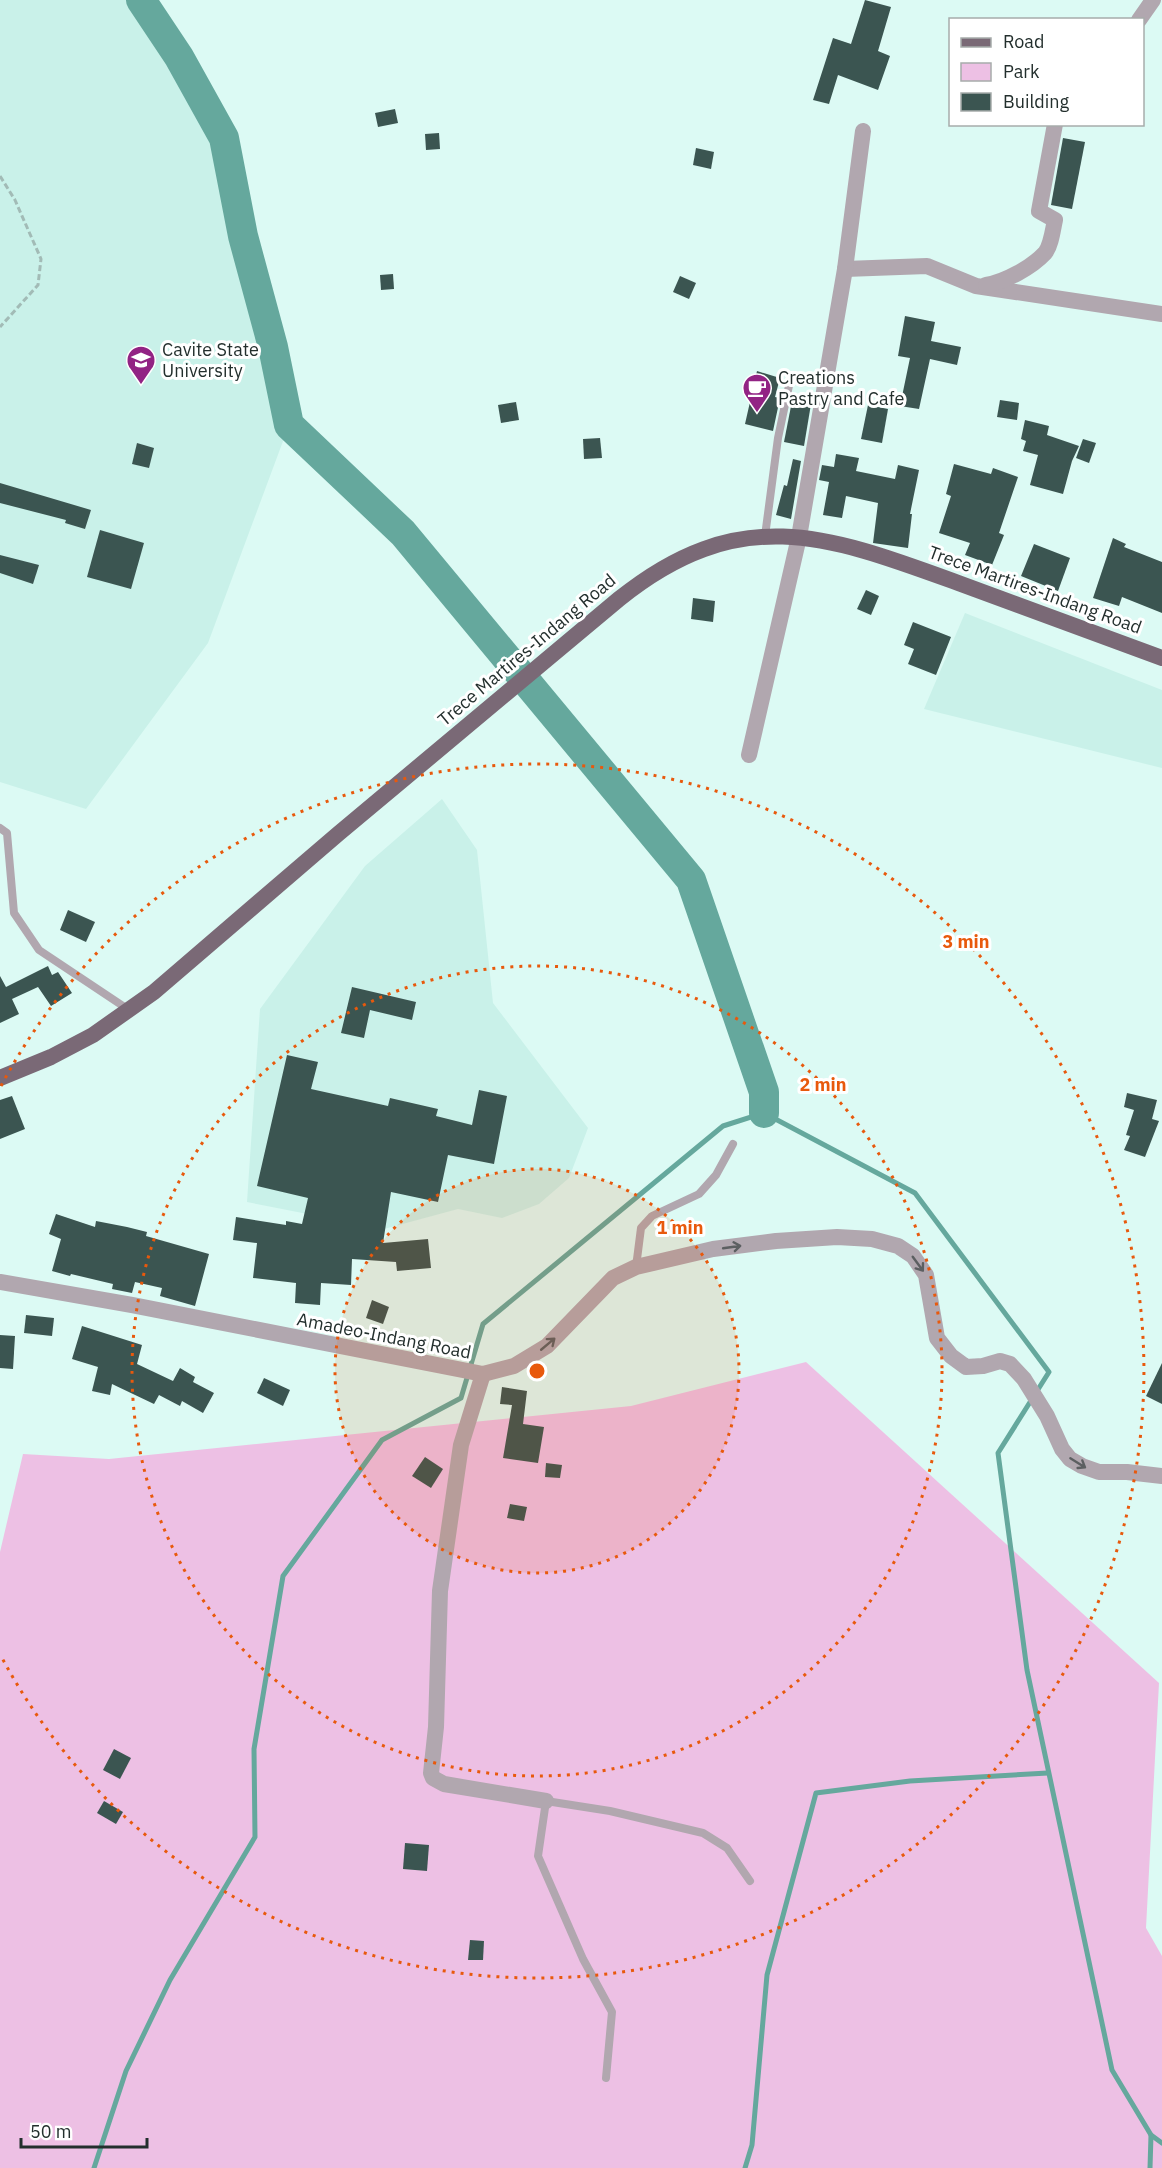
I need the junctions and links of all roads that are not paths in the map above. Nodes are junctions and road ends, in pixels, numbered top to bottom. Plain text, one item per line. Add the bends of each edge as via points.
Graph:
1 (1153, 0) edge
2 (1140, 18) edge
3 (1055, 126) edge
4 (862, 131) dead end
5 (845, 269) junction
6 (976, 286) junction
7 (1162, 314) edge
8 (790, 381) dead end
9 (765, 536) junction
10 (799, 537) junction
11 (1162, 658) edge
12 (749, 755) dead end
13 (0, 828) edge
14 (130, 1011) junction
15 (0, 1078) edge
16 (733, 1144) dead end
17 (636, 1267) junction
18 (0, 1282) edge
19 (480, 1374) junction
20 (1162, 1476) edge
21 (546, 1801) junction
22 (750, 1881) dead end
23 (606, 2078) dead end

1 - 2 street
3 - 6 street via 1039,211 1055,220 1046,252 1000,283
4 - 5 street
5 - 6 street via 927,266
5 - 10 street
6 - 7 street
8 - 9 lane
9 - 10 main road, Trece Martires-Indang Road
9 - 14 main road, Trece Martires-Indang Road via 702,549 633,588
10 - 11 main road, Trece Martires-Indang Road via 883,556
10 - 12 street
13 - 14 lane via 7,833 14,913 39,950
14 - 15 main road, Trece Martires-Indang Road via 78,1043
16 - 17 lane via 717,1175 699,1194 652,1216 641,1228
19 -> 17 street, Amadeo-Indang Road via 514,1366 547,1346 613,1278
17 -> 20 street, Amadeo-Indang Road via 712,1249 776,1241 837,1237 872,1239 898,1246 913,1256 926,1275 937,1338 951,1356 966,1367 1000,1361 1010,1364 1047,1416 1062,1449 1082,1466 1099,1472
18 - 19 street, Amadeo-Indang Road
19 - 21 street via 460,1445 440,1591 431,1773 432,1778 444,1784
21 - 22 lane via 703,1833 727,1848
21 - 23 lane via 538,1856 612,2012

